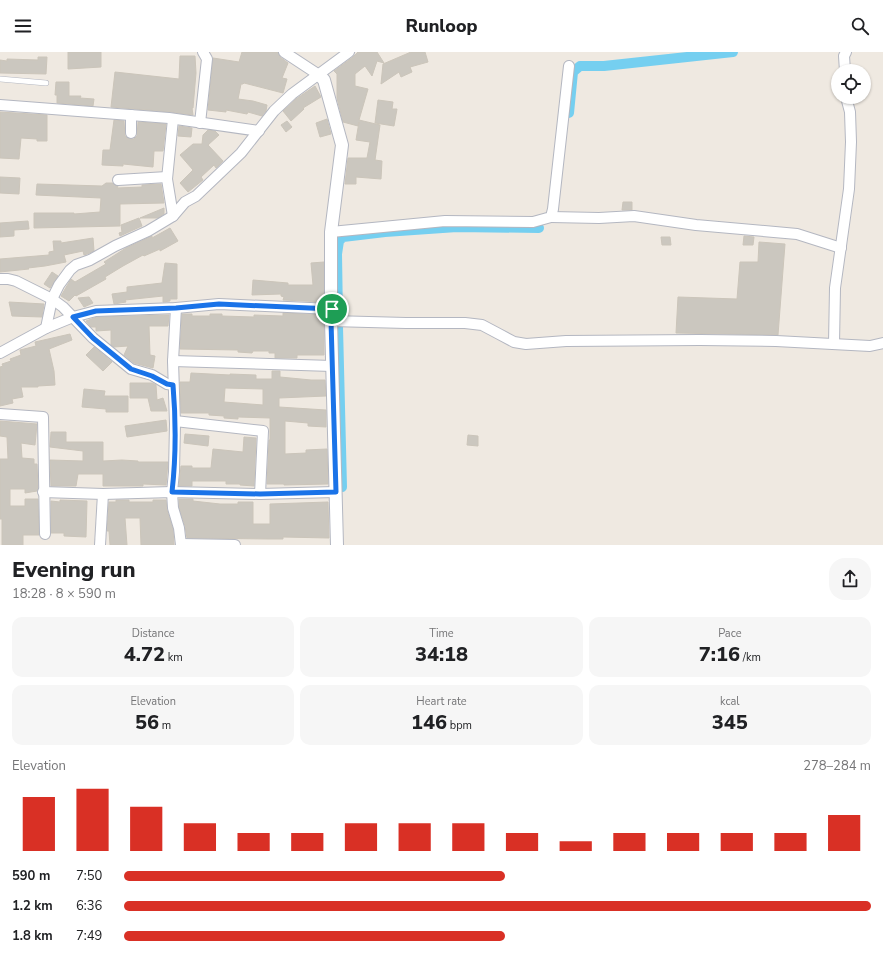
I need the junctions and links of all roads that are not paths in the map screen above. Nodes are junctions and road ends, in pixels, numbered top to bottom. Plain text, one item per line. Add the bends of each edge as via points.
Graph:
1 (203, 52) edge
2 (284, 52) edge
3 (349, 52) edge
4 (846, 52) edge
5 (845, 64) edge
6 (569, 66) dead end
7 (319, 75) junction
8 (0, 80) edge
9 (46, 83) dead end
10 (848, 104) edge
11 (0, 105) edge
12 (131, 115) junction
13 (173, 119) junction
14 (200, 122) junction
15 (259, 131) junction
16 (131, 133) dead end
17 (168, 177) junction
18 (118, 180) dead end
19 (173, 216) junction
20 (551, 216) junction
21 (331, 232) junction
22 (841, 248) junction
23 (0, 279) edge
24 (52, 299) junction
25 (176, 308) junction
26 (332, 309) junction
27 (73, 317) junction
28 (331, 321) junction
29 (46, 328) junction
30 (883, 343) edge
31 (834, 344) junction
32 (0, 353) edge
33 (173, 361) junction
34 (332, 366) junction
35 (173, 385) junction
36 (0, 414) edge
37 (175, 421) junction
38 (43, 492) junction
39 (172, 492) junction
40 (336, 492) junction
41 (103, 494) junction
42 (260, 494) junction
43 (45, 534) dead end
44 (100, 545) edge
45 (181, 545) edge
46 (236, 545) edge
47 (337, 545) edge

1 - 14 street via 207,59
2 - 7 street
3 - 7 street
4 - 5 street
6 - 20 street
7 - 15 street via 292,94 274,111
7 - 21 street via 324,80 342,145
8 - 9 lane
10 - 22 street via 851,142 849,189
11 - 12 street
12 - 13 street
12 - 16 street
13 - 14 street
13 - 17 street
14 - 15 street
15 - 19 street via 241,153 196,196 185,202
17 - 18 street
17 - 19 street
19 - 24 street via 148,231 76,265 59,285
20 - 21 street via 533,222 445,221
20 - 22 street via 634,216 696,225 797,234
21 - 26 street
22 - 31 street via 835,288
23 - 24 street via 16,282
24 - 27 street
24 - 29 street
25 - 26 street via 219,304
25 - 27 street via 96,311
25 - 33 street
26 - 28 street
27 - 29 street
27 - 35 street via 93,338 131,369
28 - 31 street via 482,325 514,342 526,344 566,341 700,340
28 - 34 street
29 - 32 street
30 - 31 street via 870,346
33 - 34 street
33 - 35 street
34 - 40 street
35 - 37 street
36 - 38 street via 43,417
37 - 39 street
37 - 42 street via 263,431
38 - 41 street
38 - 43 street
39 - 41 street
39 - 42 street
39 - 45 street
40 - 42 street
40 - 47 street
41 - 44 street
45 - 46 street

